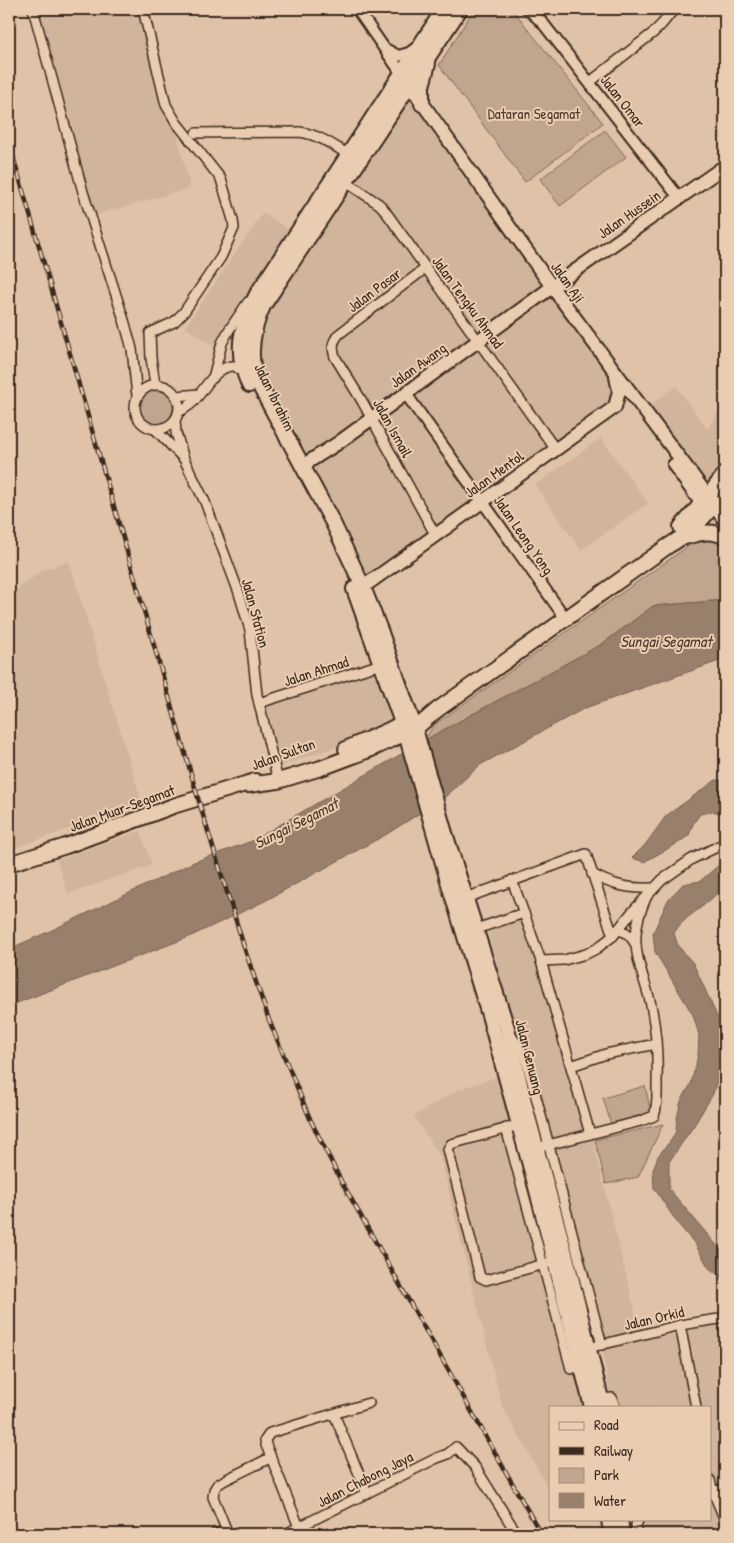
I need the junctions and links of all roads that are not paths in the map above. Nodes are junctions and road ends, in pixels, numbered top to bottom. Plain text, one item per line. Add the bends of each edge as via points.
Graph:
1 (33, 9) edge
2 (143, 9) edge
3 (357, 9) edge
4 (444, 9) edge
5 (460, 9) edge
6 (528, 9) edge
7 (536, 9) edge
8 (674, 9) edge
9 (542, 22) junction
10 (429, 43) junction
11 (382, 46) junction
12 (405, 79) junction
13 (590, 82) junction
14 (422, 104) junction
15 (196, 133) dead end
16 (349, 155) junction
17 (725, 166) edge
18 (346, 182) junction
19 (680, 199) junction
20 (426, 268) junction
21 (552, 287) junction
22 (257, 294) junction
23 (339, 334) joint
24 (478, 341) junction
25 (244, 373) junction
26 (615, 373) junction
27 (213, 378) junction
28 (155, 384) junction
29 (199, 394) junction
30 (406, 394) junction
31 (137, 396) junction
32 (177, 396) junction
33 (615, 407) junction
34 (177, 416) junction
35 (372, 418) junction
36 (155, 429) junction
37 (556, 450) junction
38 (184, 459) junction
39 (302, 466) junction
40 (725, 474) edge
41 (725, 489) edge
42 (483, 502) junction
43 (708, 504) junction
44 (725, 519) edge
45 (436, 536) junction
46 (725, 536) edge
47 (682, 538) junction
48 (668, 546) junction
49 (363, 587) junction
50 (566, 619) junction
51 (381, 664) junction
52 (259, 703) junction
53 (410, 732) junction
54 (277, 776) junction
55 (248, 785) joint
56 (440, 833) junction
57 (725, 843) edge
58 (9, 864) edge
59 (592, 874) junction
60 (512, 880) junction
61 (654, 888) junction
62 (466, 898) junction
63 (646, 898) junction
64 (524, 913) junction
65 (476, 929) junction
66 (615, 933) junction
67 (636, 946) junction
68 (541, 961) junction
69 (491, 975) junction
70 (481, 987) junction
71 (496, 1014) junction
72 (656, 1044) junction
73 (571, 1066) junction
74 (513, 1126) junction
75 (590, 1134) junction
76 (543, 1146) junction
77 (555, 1261) junction
78 (725, 1318) edge
79 (680, 1325) junction
80 (595, 1346) junction
81 (370, 1403) dead end
82 (599, 1404) edge
83 (616, 1406) edge
84 (696, 1406) edge
85 (334, 1414) junction
86 (270, 1458) junction
87 (725, 1490) edge
88 (367, 1493) junction
89 (712, 1493) edge
90 (712, 1495) edge
91 (609, 1520) edge
92 (620, 1520) edge
93 (638, 1520) edge
94 (725, 1520) edge
95 (299, 1527) junction
96 (227, 1532) edge
97 (215, 1534) edge
98 (285, 1534) edge
99 (517, 1534) edge
100 (611, 1534) edge
101 (622, 1534) edge
102 (637, 1534) edge

1 - 31 street via 83,192 132,349
2 - 28 street via 166,105 221,179 234,228 221,257 184,312 174,322 150,333
3 - 11 street
4 - 10 main road
5 - 10 main road
6 - 9 street, Jalan Omar
7 - 9 street, Jalan Omar
8 - 13 street via 653,33
9 - 13 street, Jalan Omar
10 - 11 street via 402,56
10 - 12 main road
10 - 14 main road
11 - 12 street
12 - 14 main road, Jalan Aji
12 - 16 main road, Jalan Ibrahim
12 - 18 main road, Jalan Ibrahim
13 - 19 street, Jalan Omar
14 - 21 main road, Jalan Aji
15 - 16 street via 308,133
16 - 22 main road, Jalan Ibrahim
17 - 19 main road, Jalan Hussein
18 - 20 street, Jalan Tengku Ahmad via 379,204
18 - 39 main road, Jalan Ibrahim via 263,306 252,340 256,379
19 - 21 main road, Jalan Hussein
20 - 23 street, Jalan Pasar
20 - 24 street, Jalan Tengku Ahmad
21 - 24 main road, Jalan Awang
21 - 26 main road, Jalan Aji
22 - 25 main road, Jalan Ibrahim via 241,336 240,355
22 - 27 street via 244,307 225,337
23 - 35 street, Jalan Ismail via 332,346 335,357
24 - 30 main road, Jalan Awang
24 - 37 street, Jalan Tengku Ahmad
25 - 27 street via 231,366
25 - 51 main road, Jalan Ibrahim via 332,541
26 - 33 main road via 619,392
26 - 43 main road, Jalan Aji
27 - 29 street
28 - 31 street
28 - 32 street via 170,388
29 - 32 street
29 - 34 street
30 - 35 main road, Jalan Awang
30 - 42 street, Jalan Leong Yong
31 - 36 street via 136,415 144,425
32 - 34 street
33 - 37 main road, Jalan Mentol
33 - 43 main road via 630,407 635,411
34 - 36 street via 170,425
34 - 38 street, Jalan Station via 176,433
35 - 39 main road, Jalan Awang
35 - 45 street, Jalan Ismail
36 - 38 street, Jalan Station
37 - 42 main road, Jalan Mentol
38 - 52 street, Jalan Station via 205,502 239,593 250,630
39 - 49 main road, Jalan Ibrahim
40 - 43 main road
41 - 43 main road
42 - 45 main road, Jalan Mentol
42 - 50 street, Jalan Leong Yong
43 - 44 main road
43 - 46 main road
43 - 47 main road, Jalan Sultan
43 - 48 main road, Jalan Sultan via 676,532
45 - 49 main road, Jalan Mentol
46 - 47 main road via 705,532
47 - 48 main road, Jalan Sultan
48 - 50 main road, Jalan Sultan
49 - 53 main road, Jalan Ibrahim via 380,630
50 - 53 main road, Jalan Sultan
51 - 52 street, Jalan Ahmad
51 - 53 main road, Jalan Ibrahim
52 - 54 street, Jalan Station
53 - 54 main road, Jalan Sultan via 321,768
53 - 56 main road, Jalan Genuang
54 - 55 main road, Jalan Sultan
55 - 58 main road, Jalan Muar-Segamat via 173,806
56 - 62 main road, Jalan Genuang
56 - 70 main road, Jalan Genuang via 450,891
57 - 61 street via 692,859
59 - 60 street via 586,854
59 - 61 street via 620,887
59 - 66 street
60 - 62 street
60 - 64 street
61 - 63 street
62 - 65 main road, Jalan Genuang
63 - 66 street
63 - 67 street via 637,924
64 - 65 street
64 - 68 street
65 - 69 main road, Jalan Genuang
66 - 67 street via 624,931
66 - 68 street via 586,954 564,960
67 - 72 street via 651,1006
68 - 73 street
69 - 70 main road via 489,982
69 - 71 main road, Jalan Genuang
70 - 71 main road, Jalan Genuang
71 - 74 main road, Jalan Genuang
71 - 76 main road, Jalan Genuang via 507,1028
72 - 73 street via 606,1054
72 - 75 street via 658,1074 654,1116
73 - 75 street
74 - 77 main road, Jalan Genuang
74 - 77 street via 448,1146 480,1277 486,1280
75 - 76 street
76 - 77 main road, Jalan Genuang
76 - 80 street
77 - 80 main road, Jalan Genuang
77 - 82 main road, Jalan Genuang via 583,1365
78 - 79 street, Jalan Orkid
79 - 80 street, Jalan Orkid
79 - 84 street
80 - 82 main road, Jalan Genuang
81 - 85 street
82 - 83 street via 612,1398
85 - 86 street via 270,1433 266,1440
85 - 88 street
86 - 95 street
86 - 96 street via 225,1480 214,1490 213,1497
87 - 89 street
88 - 95 street, Jalan Chabong Jaya
88 - 99 street, Jalan Chabong Jaya via 448,1454 456,1447 478,1471
90 - 94 street
91 - 100 main road
92 - 101 main road
93 - 102 street
95 - 98 street, Jalan Chabong Jaya
96 - 97 street

